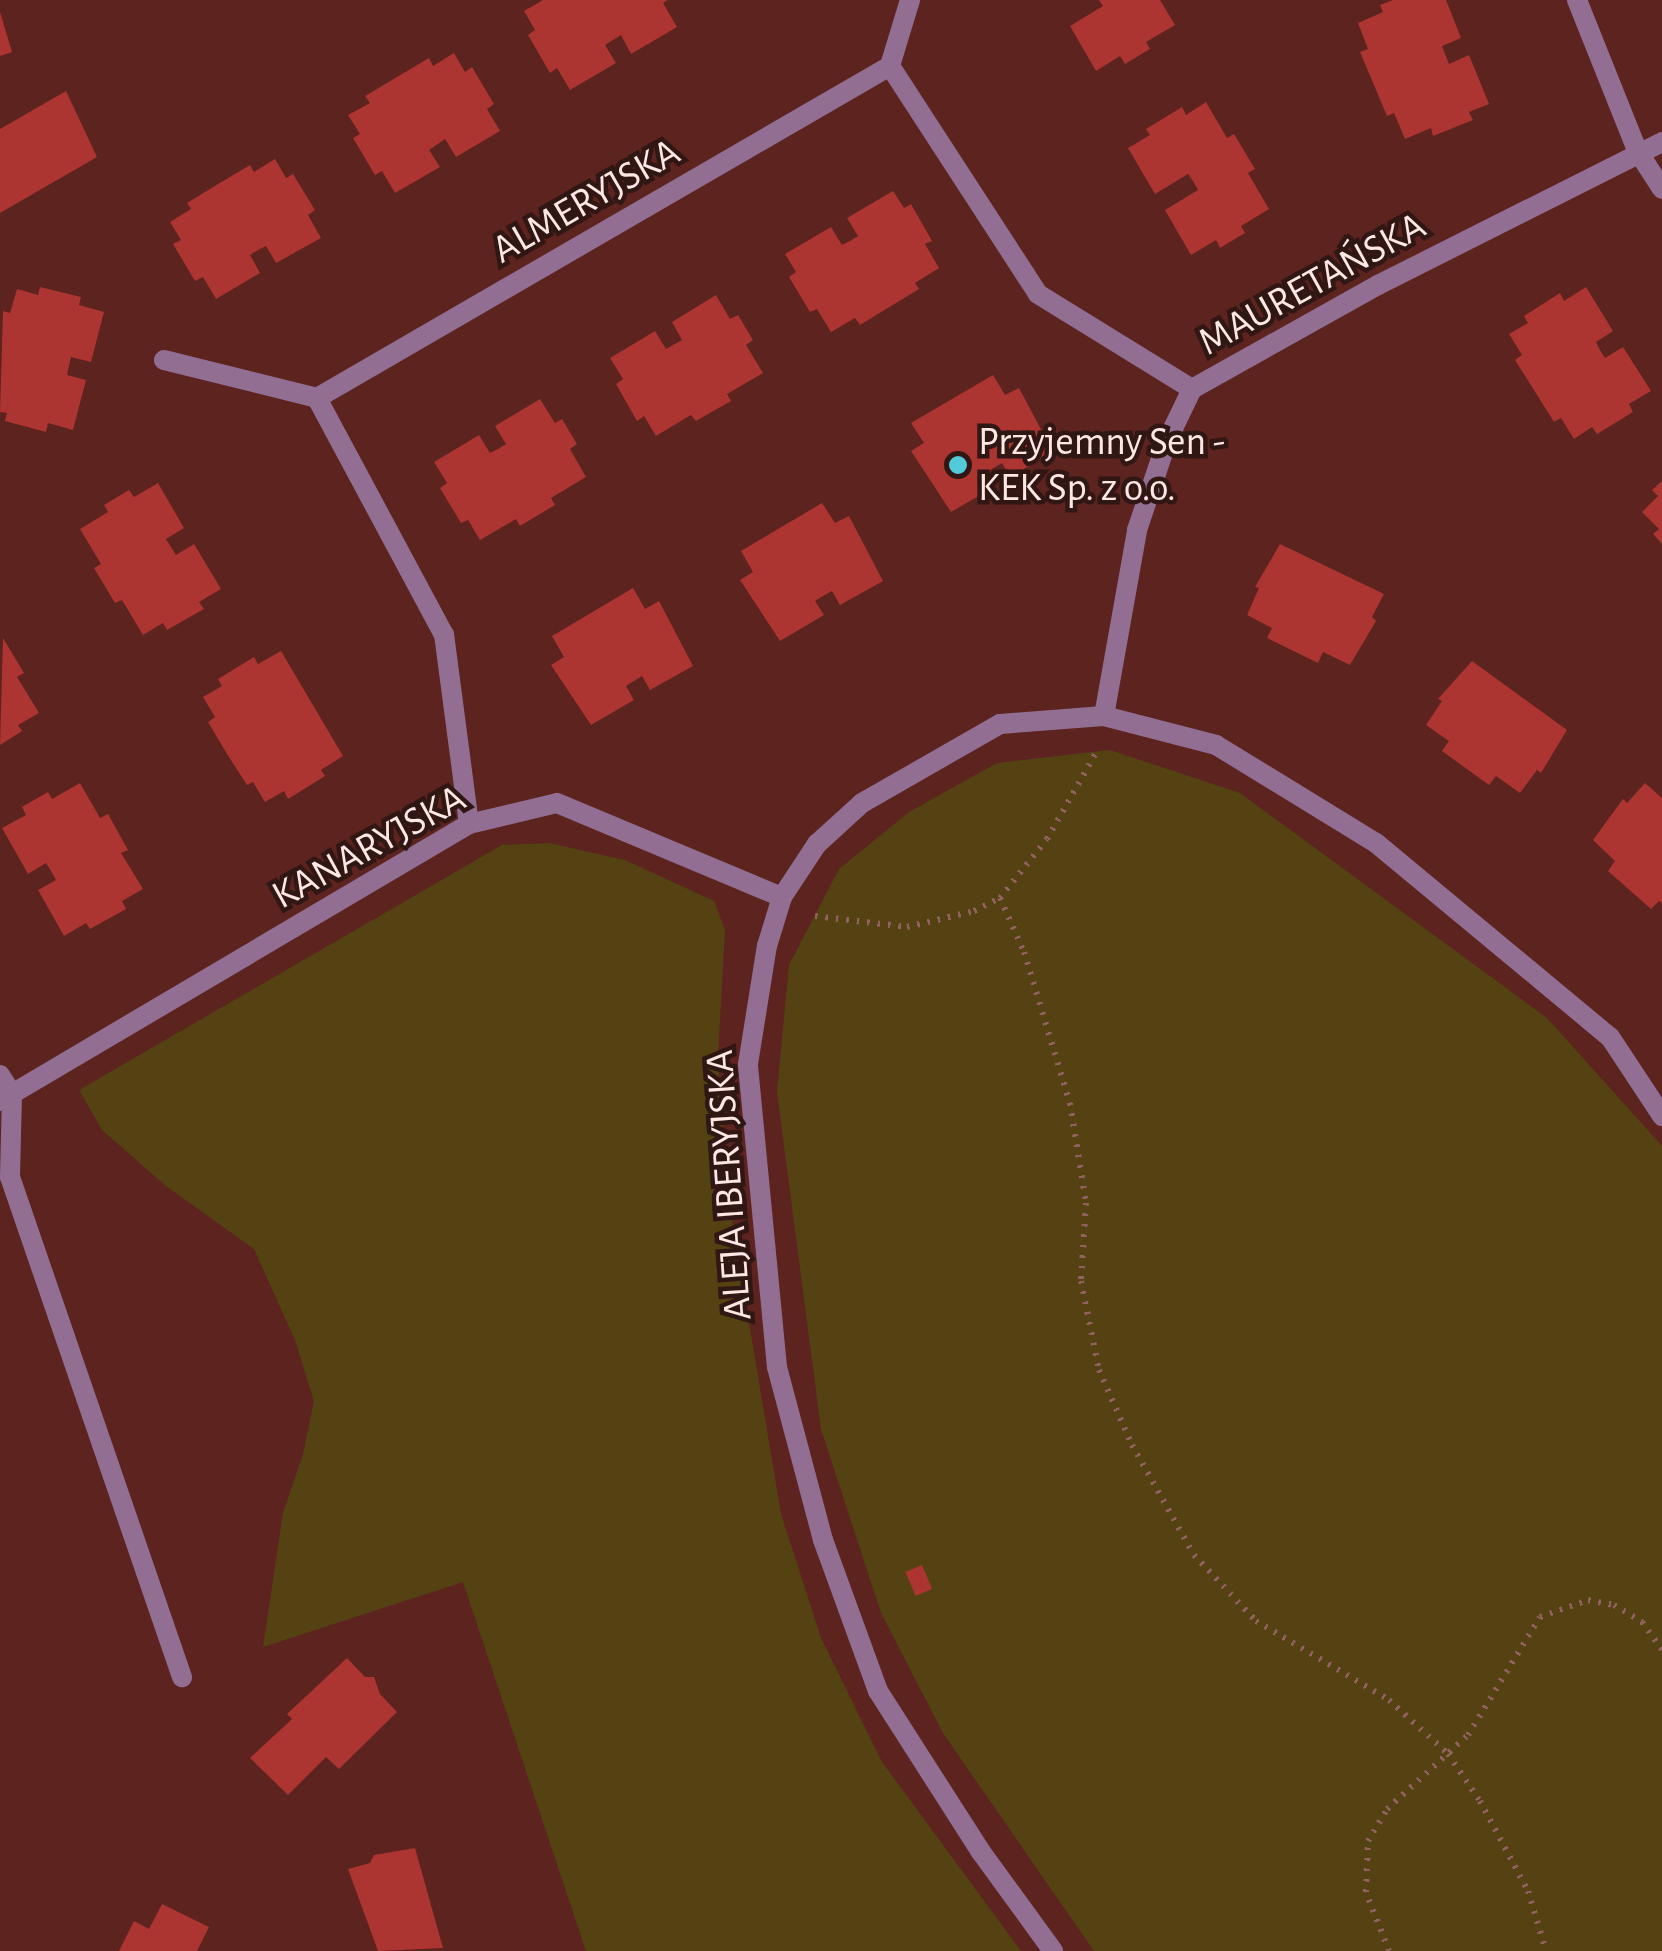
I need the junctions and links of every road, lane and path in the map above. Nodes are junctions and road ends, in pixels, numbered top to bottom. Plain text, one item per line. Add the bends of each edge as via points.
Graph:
1 (910, 0) edge
2 (1577, 0) edge
3 (890, 66) junction
4 (1662, 142) edge
5 (1637, 150) junction
6 (1662, 188) edge
7 (164, 360) dead end
8 (1192, 389) junction
9 (317, 398) junction
10 (1104, 716) junction
11 (469, 824) junction
12 (782, 897) junction
13 (1000, 898) junction
14 (0, 1075) edge
15 (6, 1097) edge
16 (1662, 1116) edge
17 (1662, 1650) edge
18 (182, 1678) dead end
19 (1448, 1754) junction
20 (1053, 1951) edge
21 (1389, 1951) edge
22 (1546, 1951) edge

1 - 3 street
2 - 5 street
3 - 8 street via 1038,294
3 - 9 street, ALMERYJSKA
4 - 5 street, MAURETAŃSKA
5 - 6 street
5 - 8 street, MAURETAŃSKA
7 - 9 street
8 - 10 street, MAURETAŃSKA via 1136,530
9 - 11 street via 444,635
10 - 12 street, ALEJA IBERYJSKA via 1000,724 862,803 817,844
10 - 13 path via 1096,755 1047,839
10 - 16 street, ALEJA IBERYJSKA via 1216,745 1376,842 1610,1038
11 - 12 street, KANARYJSKA via 557,802
11 - 15 street, KANARYJSKA
12 - 13 path via 816,916 907,926
12 - 20 street, ALEJA IBERYJSKA via 748,1064 777,1367 823,1540 878,1691 980,1852
13 - 19 path via 1024,952 1070,1103 1086,1203 1081,1281 1098,1370 1132,1445 1194,1555 1256,1621 1390,1700
14 - 15 street
15 - 18 street via 10,1177
17 - 19 path via 1642,1622 1614,1605 1588,1600 1540,1617 1468,1734
19 - 21 path via 1387,1809 1368,1841 1366,1892
19 - 22 path via 1528,1891

